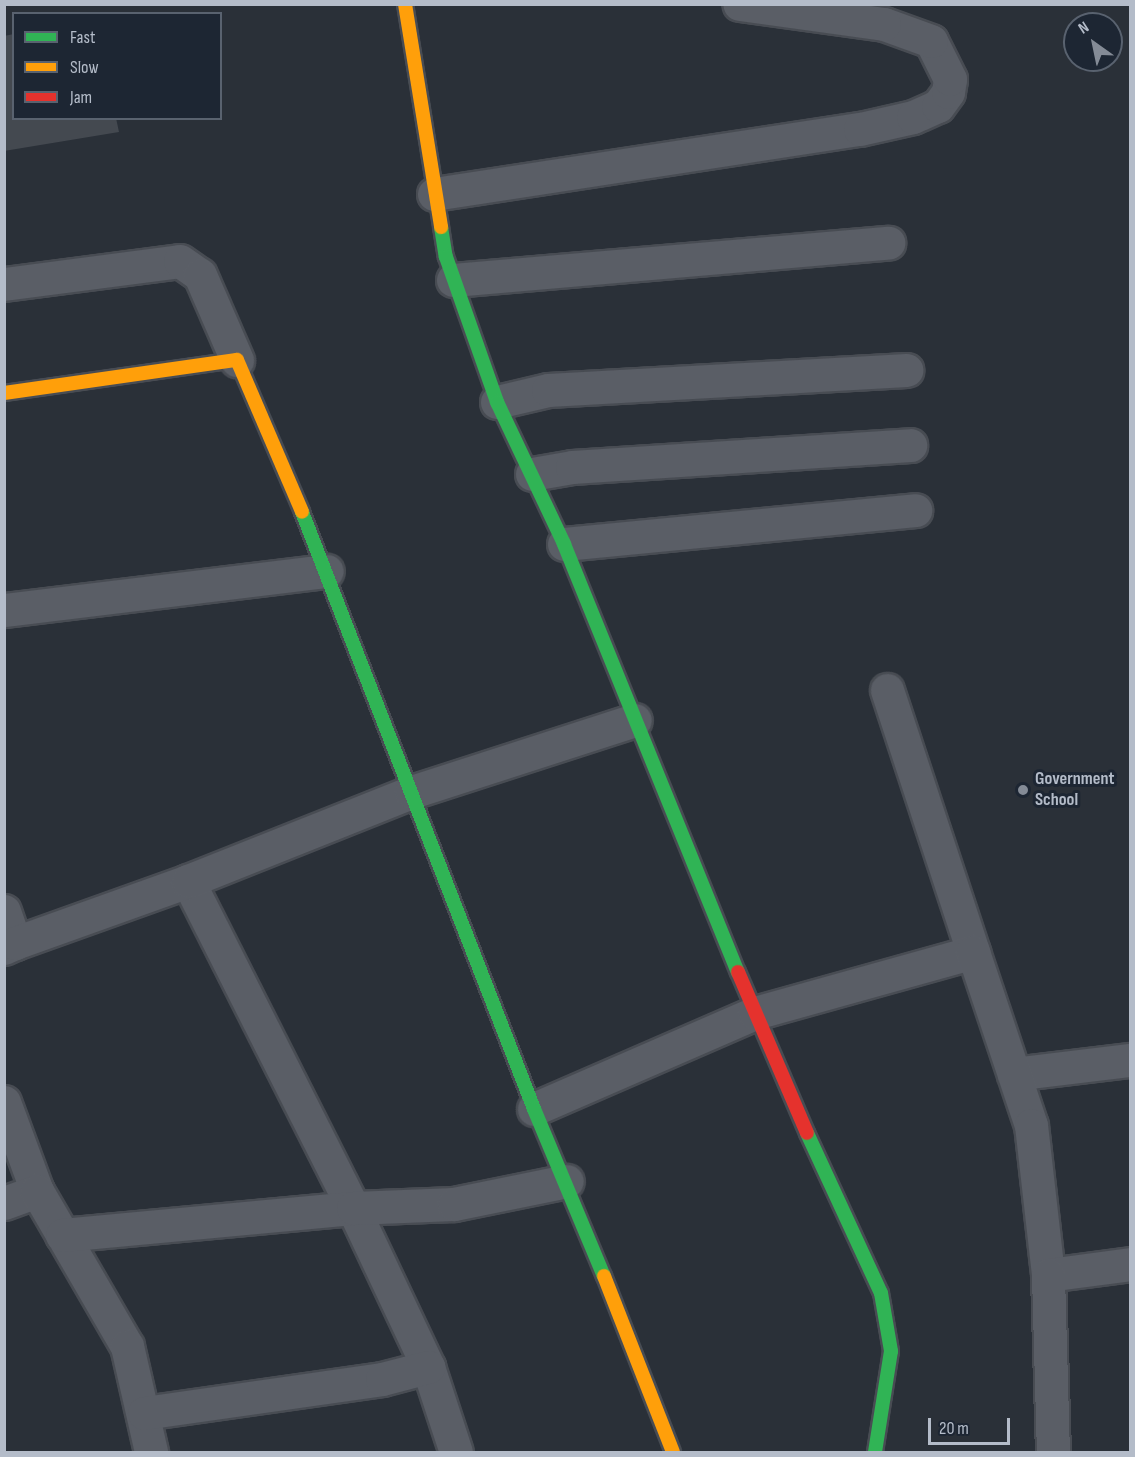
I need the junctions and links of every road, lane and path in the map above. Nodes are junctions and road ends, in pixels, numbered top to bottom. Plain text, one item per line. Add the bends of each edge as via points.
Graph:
1 (405, 4) edge
2 (739, 4) edge
3 (434, 194) junction
4 (888, 243) dead end
5 (453, 279) junction
6 (4, 284) edge
7 (237, 360) junction
8 (906, 370) dead end
9 (4, 393) edge
10 (497, 402) junction
11 (910, 445) dead end
12 (532, 474) junction
13 (915, 510) dead end
14 (564, 544) junction
15 (327, 571) junction
16 (4, 610) edge
17 (887, 690) dead end
18 (635, 720) junction
19 (412, 792) junction
20 (188, 881) junction
21 (4, 911) edge
22 (10, 946) edge
23 (973, 952) junction
24 (754, 1013) junction
25 (1131, 1060) edge
26 (1014, 1074) junction
27 (4, 1102) edge
28 (534, 1110) junction
29 (567, 1180) junction
30 (37, 1191) junction
31 (4, 1203) edge
32 (353, 1208) junction
33 (62, 1234) junction
34 (1131, 1264) edge
35 (1048, 1275) junction
36 (428, 1366) junction
37 (144, 1413) junction
38 (151, 1452) edge
39 (456, 1452) edge
40 (673, 1452) edge
41 (875, 1452) edge
42 (1053, 1452) edge

1 - 3 street
2 - 3 street via 884,24 932,41 950,79 948,92 938,106 913,117 860,129
3 - 5 street
4 - 5 street
5 - 10 street
6 - 7 street via 180,261 200,275
7 - 9 street
7 - 15 street
8 - 10 street via 548,390
10 - 12 street
11 - 12 street via 572,467
12 - 14 street
13 - 14 street
14 - 18 street
15 - 16 street
15 - 19 street
17 - 23 street
18 - 19 street
18 - 24 street
19 - 20 street
19 - 28 street
20 - 22 street
20 - 32 street
21 - 22 street
23 - 24 street
23 - 26 street
24 - 28 street
24 - 41 street via 881,1293 891,1351
25 - 26 street
26 - 35 street via 1031,1125
27 - 30 street
28 - 29 street
29 - 32 street via 454,1204
29 - 40 street
30 - 31 street
30 - 33 street
32 - 33 street
32 - 36 street
33 - 37 street via 127,1346
34 - 35 street
35 - 42 street
36 - 37 street via 382,1379
36 - 39 street
37 - 38 street

